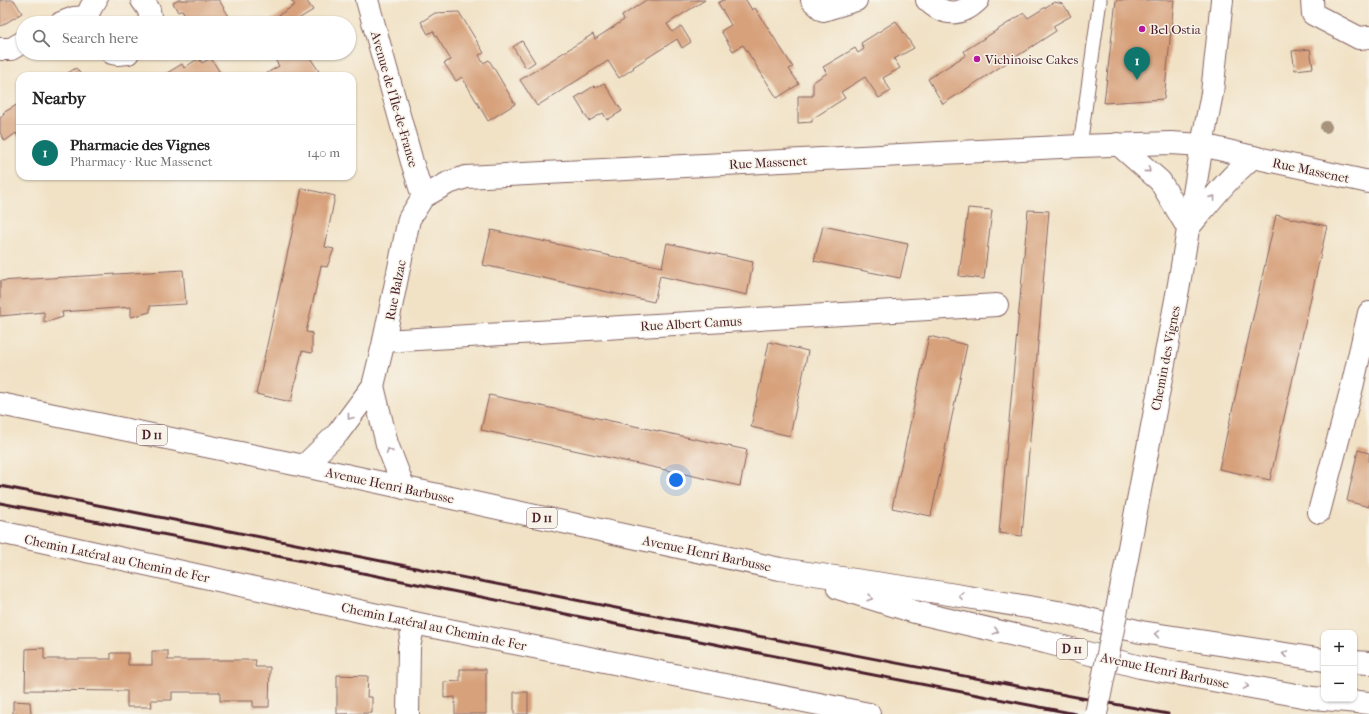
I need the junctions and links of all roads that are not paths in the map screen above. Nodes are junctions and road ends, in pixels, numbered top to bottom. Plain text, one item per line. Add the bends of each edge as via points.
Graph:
1 (142, 0) edge
2 (367, 0) edge
3 (812, 0) edge
4 (856, 0) edge
5 (927, 0) edge
6 (978, 0) edge
7 (1100, 0) edge
8 (1222, 0) edge
9 (1312, 0) edge
10 (90, 13) edge
11 (80, 16) edge
12 (150, 16) edge
13 (1369, 37) edge
14 (16, 46) edge
15 (0, 49) edge
16 (1118, 144) junction
17 (1202, 145) junction
18 (1080, 146) junction
19 (1253, 157) junction
20 (1369, 182) edge
21 (423, 197) junction
22 (1188, 228) junction
23 (997, 305) dead end
24 (1369, 313) edge
25 (384, 341) junction
26 (373, 386) junction
27 (0, 404) edge
28 (304, 466) junction
29 (404, 488) junction
30 (1319, 512) dead end
31 (0, 532) edge
32 (780, 569) junction
33 (414, 623) junction
34 (1321, 660) edge
35 (1357, 662) edge
36 (1369, 663) edge
37 (1369, 703) edge
38 (408, 714) edge
39 (869, 714) edge
40 (1096, 714) edge

1 - 12 main road
2 - 21 main road, Avenue de l'Île-de-France
3 - 4 main road via 823,10
5 - 6 main road via 942,11 952,13 962,11
7 - 18 lane
8 - 17 main road, Chemin des Vignes via 1212,93
9 - 13 main road via 1313,14 1359,38
10 - 11 main road
14 - 15 main road
16 - 17 main road, Rue Massenet
16 - 18 main road, Rue Massenet
16 -> 22 main road via 1160,181
17 - 19 main road, Rue Massenet
17 - 22 main road, Chemin des Vignes
18 - 21 main road, Rue Massenet via 466,177 448,183
19 - 20 main road, Rue Massenet
22 -> 19 main road via 1239,169
21 - 25 main road, Rue Balzac via 409,219
22 - 40 main road, Chemin des Vignes, bridge
23 - 25 main road, Rue Albert Camus
24 - 30 main road
25 - 26 main road, Rue Balzac
26 -> 28 main road, Rue Balzac via 338,433
29 -> 26 main road, Rue Balzac via 386,444
27 - 28 main road, Avenue Henri Barbusse / D 11
28 - 29 main road, Avenue Henri Barbusse / D 11
29 - 32 main road, Avenue Henri Barbusse / D 11
31 - 33 main road, Chemin Latéral au Chemin de Fer
34 -> 32 main road, Avenue Henri Barbusse / D 11 via 1141,632 1064,614 937,592
32 -> 37 main road, Avenue Henri Barbusse / D 11 via 915,612 1140,667 1313,698
33 - 38 main road via 409,647
33 - 39 main road, Chemin Latéral au Chemin de Fer
35 - 36 main road

